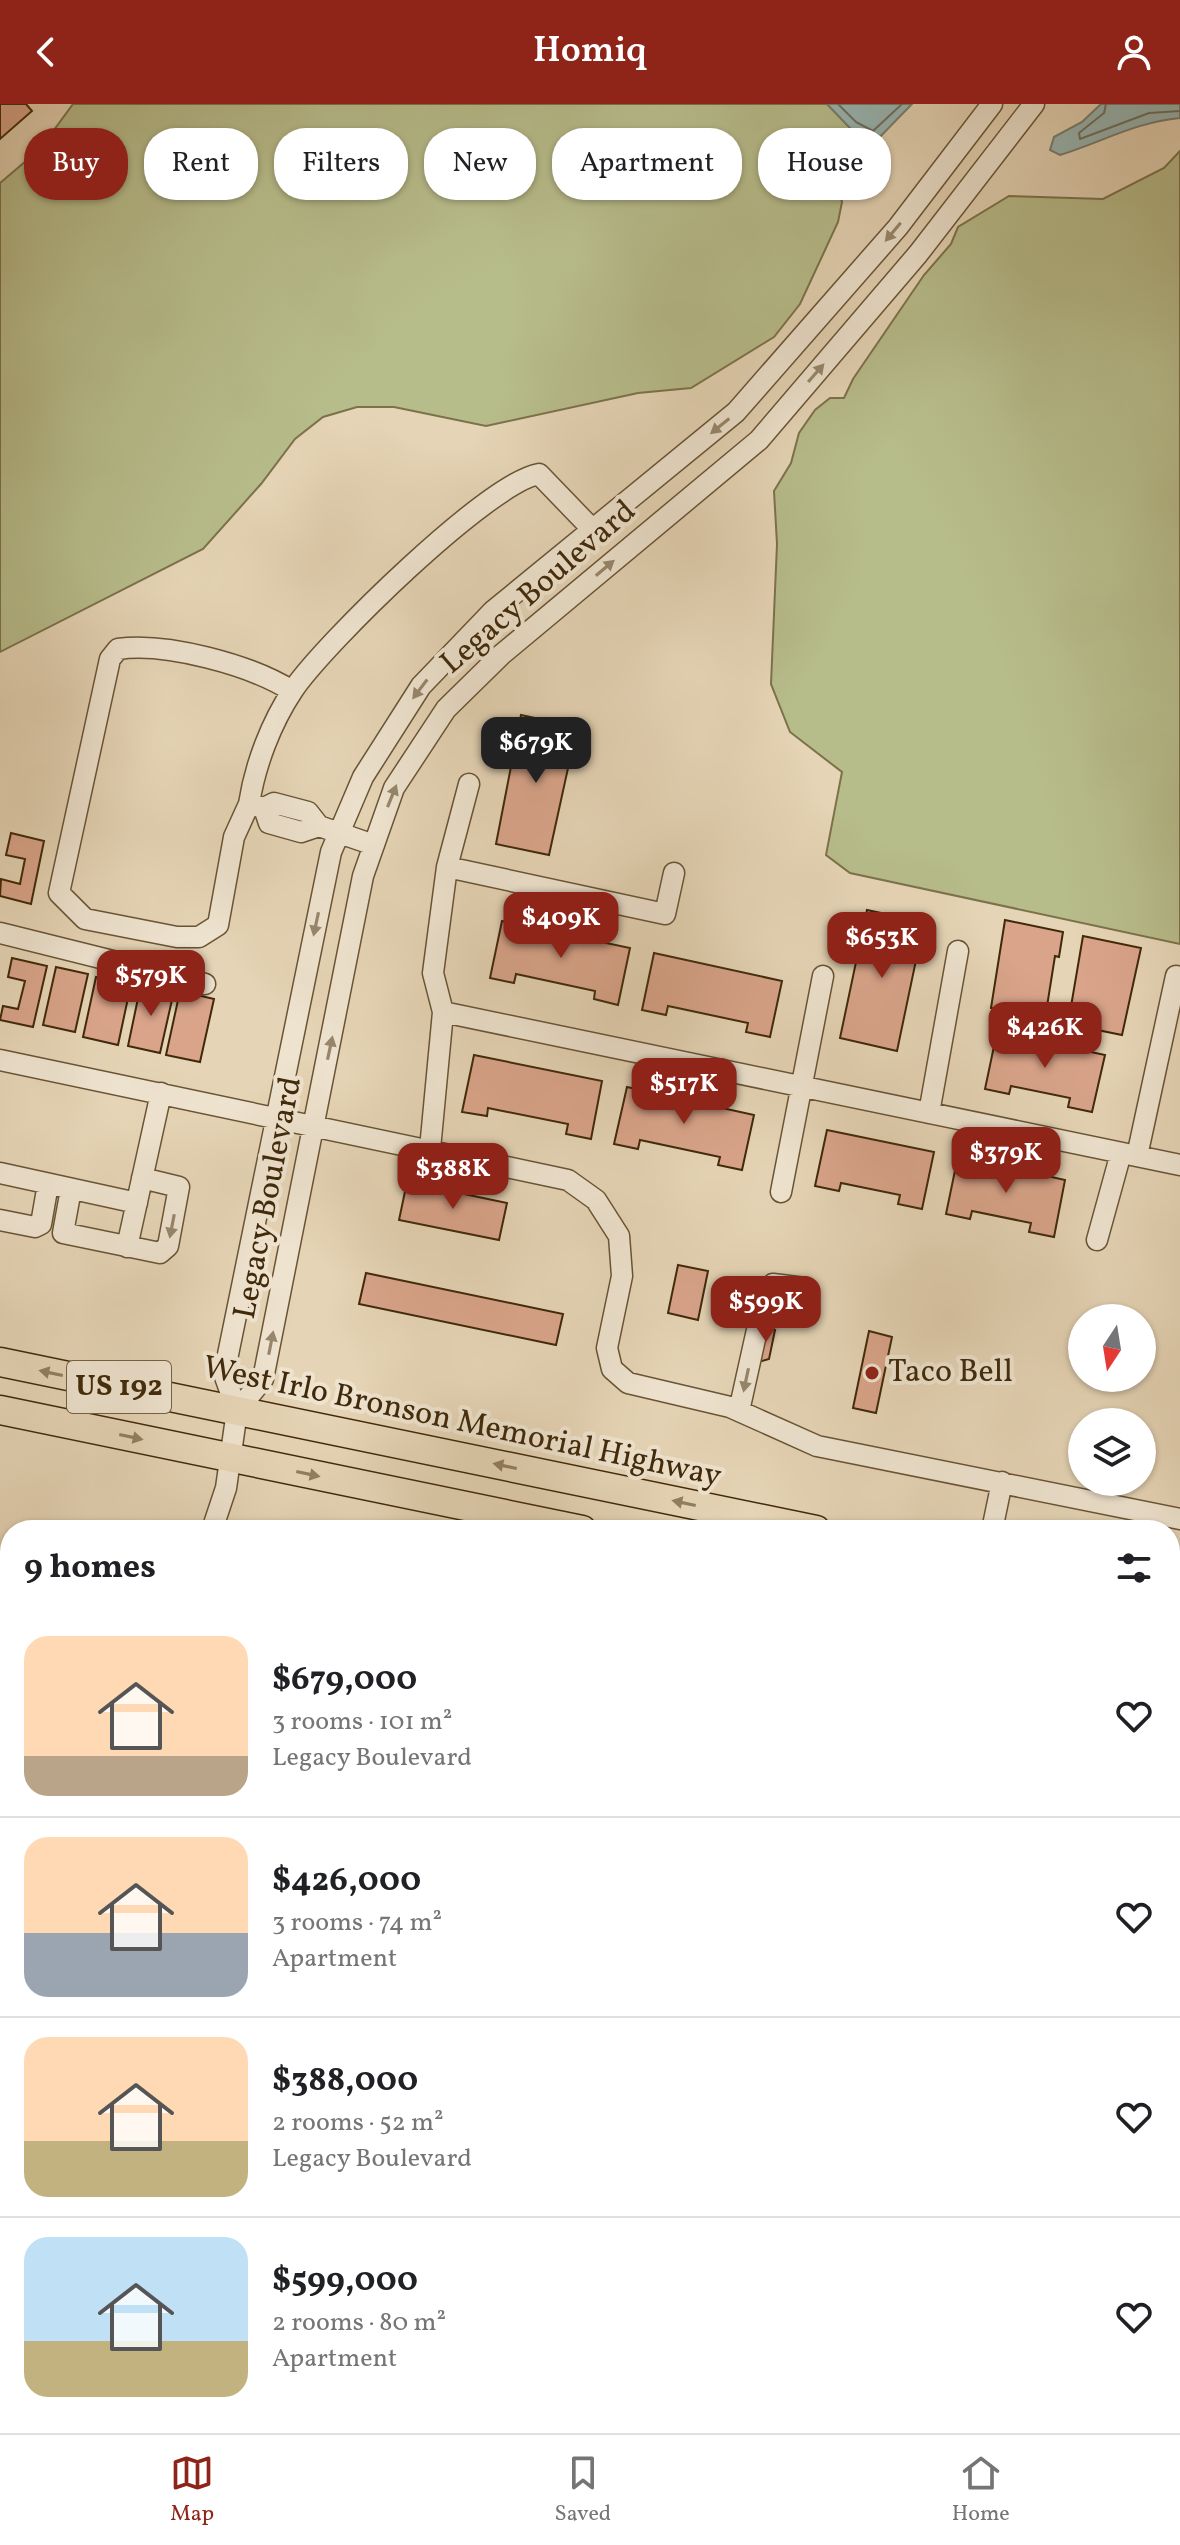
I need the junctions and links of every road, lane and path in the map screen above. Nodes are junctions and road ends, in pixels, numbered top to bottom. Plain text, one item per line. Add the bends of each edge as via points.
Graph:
1 (992, 104) edge
2 (1034, 104) edge
3 (593, 530) junction
4 (292, 691) junction
5 (469, 784) dead end
6 (256, 806) junction
7 (339, 833) junction
8 (374, 845) junction
9 (447, 867) junction
10 (674, 873) dead end
11 (128, 928) junction
12 (0, 933) edge
13 (958, 951) dead end
14 (121, 962) junction
15 (823, 976) dead end
16 (1176, 976) dead end
17 (205, 984) dead end
18 (443, 1012) junction
19 (0, 1060) edge
20 (804, 1087) junction
21 (161, 1093) junction
22 (929, 1113) junction
23 (276, 1117) junction
24 (314, 1124) junction
25 (430, 1149) junction
26 (1129, 1155) junction
27 (1180, 1165) edge
28 (0, 1173) edge
29 (142, 1178) junction
30 (48, 1184) junction
31 (71, 1189) junction
32 (781, 1192) dead end
33 (137, 1203) junction
34 (0, 1220) edge
35 (1097, 1240) dead end
36 (127, 1247) junction
37 (805, 1288) dead end
38 (0, 1362) edge
39 (0, 1410) edge
40 (237, 1411) junction
41 (739, 1411) junction
42 (232, 1458) junction
43 (1002, 1482) junction
44 (1180, 1519) edge
45 (215, 1520) edge
46 (533, 1520) edge
47 (767, 1520) edge
48 (994, 1520) edge

1 -> 3 street, Legacy Boulevard via 898,227 736,412
8 -> 2 street, Legacy Boulevard via 394,788 446,709 501,655 759,440 918,254
3 - 4 street via 539,474 508,485 366,607
3 -> 7 street, Legacy Boulevard via 493,611 421,686 363,777
4 - 6 street via 254,770
4 - 11 street via 268,676 145,645 118,649 110,659 59,893 85,919
5 - 9 street
6 - 7 street via 274,803 308,812 319,826
6 - 11 street via 234,837 218,925 199,937
7 - 8 street
7 -> 23 street, Legacy Boulevard
24 -> 8 street, Legacy Boulevard via 363,876
9 - 10 street via 665,914
9 - 18 street via 433,973
11 - 14 street
12 - 14 street
13 - 22 street
14 - 17 street
15 - 20 street
16 - 26 street
18 - 20 street
18 - 25 street
19 - 21 street
20 - 22 street
20 - 32 street
21 - 23 street
21 - 29 street
22 - 26 street
23 - 24 street
23 - 40 street, Legacy Boulevard via 224,1374
24 - 25 street
40 -> 24 street, Legacy Boulevard via 263,1379
25 - 41 street via 553,1174 596,1200 614,1225 623,1251 607,1348 612,1369 628,1383
26 - 27 street
26 - 35 street
28 - 30 street
29 - 33 street
29 -> 36 street via 179,1187 168,1246 160,1253
30 - 31 street
30 - 34 street via 41,1224
31 - 33 street
31 - 36 street via 63,1233
33 - 36 street
37 -> 41 street via 773,1284 765,1294
40 -> 38 highway, West Irlo Bronson Memorial Highway / US 192
39 -> 42 highway, US 192
40 - 42 street
47 -> 40 highway, West Irlo Bronson Memorial Highway / US 192
41 - 43 street via 817,1446
42 - 45 street
42 -> 46 highway, US 192
43 - 44 street
43 - 48 street

